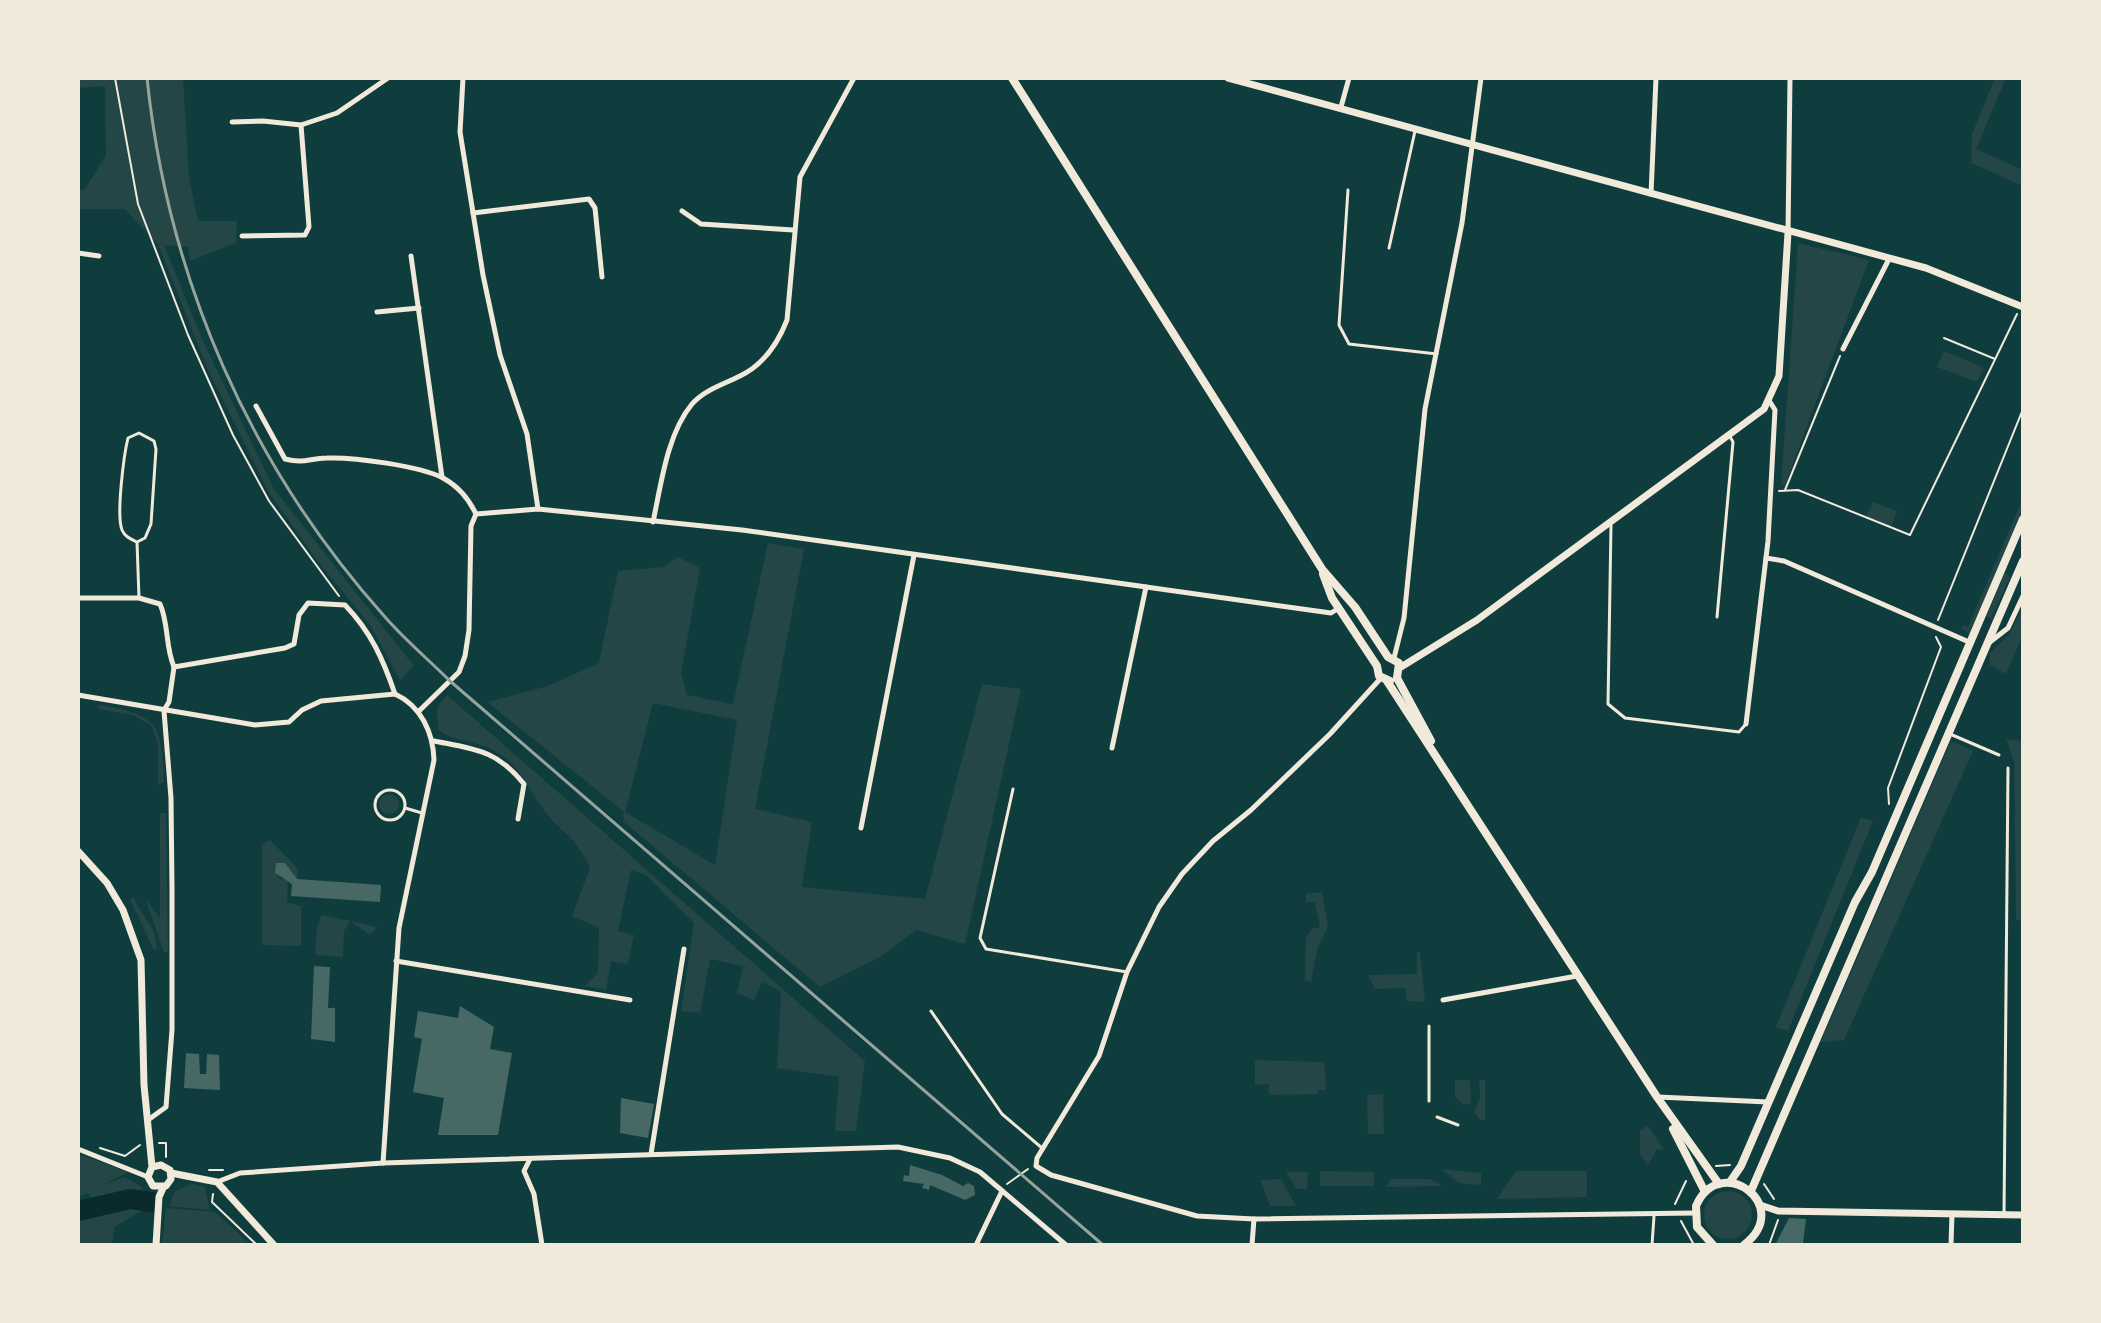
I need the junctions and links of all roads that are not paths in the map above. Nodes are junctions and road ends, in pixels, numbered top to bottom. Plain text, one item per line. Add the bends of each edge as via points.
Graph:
1 (388, 78) edge
2 (463, 78) edge
3 (854, 78) edge
4 (1012, 78) edge
5 (1228, 78) edge
6 (1349, 78) edge
7 (1481, 78) edge
8 (1656, 78) edge
9 (1790, 78) edge
10 (1341, 107) junction
11 (232, 122) dead end
12 (301, 125) junction
13 (1415, 131) junction
14 (1470, 147) junction
15 (1348, 190) dead end
16 (1651, 195) junction
17 (682, 211) dead end
18 (473, 213) junction
19 (793, 230) junction
20 (1788, 233) junction
21 (242, 236) dead end
22 (1389, 248) dead end
23 (78, 253) edge
24 (99, 256) dead end
25 (411, 256) dead end
26 (1889, 259) junction
27 (602, 277) dead end
28 (2022, 306) edge
29 (419, 308) junction
30 (377, 312) dead end
31 (1843, 349) road end
32 (1437, 354) junction
33 (1770, 402) junction
34 (256, 406) dead end
35 (1729, 435) junction
36 (442, 477) junction
37 (538, 509) junction
38 (476, 514) junction
39 (2023, 519) edge
40 (1611, 521) junction
41 (653, 522) junction
42 (137, 542) junction
43 (914, 555) junction
44 (1766, 558) junction
45 (2023, 561) edge
46 (1322, 569) junction
47 (1146, 587) junction
48 (2023, 596) edge
49 (78, 598) edge
50 (139, 598) junction
51 (1339, 608) junction
52 (1717, 617) dead end
53 (1969, 642) junction
54 (1986, 645) junction
55 (1395, 661) junction
56 (1377, 666) junction
57 (174, 667) junction
58 (1397, 678) junction
59 (1384, 680) junction
60 (395, 694) junction
61 (78, 695) edge
62 (164, 711) junction
63 (418, 712) junction
64 (1746, 724) joint
65 (1947, 732) junction
66 (434, 741) junction
67 (1112, 748) dead end
68 (1999, 755) dead end
69 (1442, 763) junction
70 (2008, 768) dead end
71 (1013, 789) dead end
72 (405, 808) junction
73 (422, 813) junction
74 (518, 819) dead end
75 (861, 828) dead end
76 (78, 851) edge
77 (1872, 872) junction
78 (684, 949) dead end
79 (396, 961) junction
80 (1127, 972) junction
81 (1578, 976) junction
82 (630, 1000) dead end
83 (1443, 1000) dead end
84 (931, 1011) dead end
85 (1429, 1026) dead end
86 (144, 1085) junction
87 (1657, 1097) junction
88 (1429, 1101) dead end
89 (1770, 1102) junction
90 (1437, 1117) dead end
91 (147, 1120) junction
92 (1458, 1125) dead end
93 (149, 1144) junction
94 (1042, 1148) junction
95 (78, 1149) edge
96 (651, 1154) junction
97 (530, 1159) junction
98 (383, 1163) junction
99 (155, 1166) junction
100 (148, 1177) junction
101 (171, 1177) junction
102 (215, 1182) junction
103 (1733, 1183) junction
104 (1719, 1184) junction
105 (160, 1188) junction
106 (1004, 1188) junction
107 (1751, 1191) junction
108 (1705, 1192) junction
109 (1760, 1205) junction
110 (1778, 1211) junction
111 (1654, 1212) junction
112 (1695, 1213) junction
113 (1952, 1214) junction
114 (2004, 1215) junction
115 (2023, 1215) edge
116 (1762, 1218) junction
117 (1254, 1219) junction
118 (1756, 1241) edge
119 (1710, 1244) edge
120 (156, 1245) edge
121 (274, 1245) edge
122 (542, 1245) edge
123 (976, 1245) edge
124 (1066, 1245) edge
125 (1252, 1245) edge
126 (1652, 1245) edge
127 (1745, 1245) edge
128 (1951, 1245) edge

1 - 12 street via 337,113
2 - 18 street via 460,132
3 - 19 street via 800,177
4 - 46 main road
5 - 10 street
6 - 10 street
7 - 14 street
8 - 16 street
9 - 20 street
10 - 13 street
11 - 12 street
12 - 21 street via 309,227 305,235
13 - 14 street
13 - 22 lane
14 - 16 street
14 - 32 street via 1462,223
15 - 32 lane via 1339,325 1349,344
16 - 20 street
17 - 19 street via 701,224
18 - 27 street via 589,199 595,208
18 - 37 street via 500,355 527,434
19 - 41 street via 782,333 755,367 691,405 671,448
20 - 26 street
20 - 33 street via 1779,376
23 - 24 street
25 - 29 street
26 - 28 street
26 - 31 street
29 - 30 street
29 - 36 street
32 - 55 street via 1425,409
33 - 35 street
33 - 44 street via 1775,410
34 - 36 street via 285,459 304,464 326,457 361,461
35 - 40 street
35 - 52 lane via 1733,442
36 - 38 street via 466,495
37 - 38 street
37 - 41 street
38 - 63 street via 471,526 465,656 459,672
39 - 53 main road
40 - 55 street via 1477,620 1421,654
40 - 64 lane via 1608,704 1625,718 1739,732
41 - 43 street
42 - 42 lane via 151,524 156,449 154,441 139,433 128,438 124,451 120,523
42 - 50 lane
43 - 47 street
43 - 75 street
44 - 53 street via 1784,561
44 - 64 street
45 - 54 main road
46 - 51 main road
46 - 55 main road
47 - 51 street via 1331,613
47 - 67 street
48 - 54 street via 2008,628
49 - 50 street
50 - 57 street via 160,604
51 - 56 main road
53 - 77 main road
54 - 65 main road
55 - 56 main road
55 - 58 main road
56 - 59 main road
57 - 60 street via 285,648 294,644 299,615 308,603 345,605 379,650
57 - 62 street
58 - 59 main road
58 - 69 main road
59 - 69 main road
59 - 80 street via 1182,874
60 - 62 street via 321,701 289,722 255,725
60 - 63 street
61 - 62 street
62 - 91 street via 171,798 172,1030 166,1107
63 - 66 street
65 - 68 lane
65 - 107 main road
66 - 73 street
66 - 74 street via 489,752 509,766 524,784
69 - 81 main road
70 - 114 lane
71 - 80 lane via 980,938 986,949
72 - 72 lane via 394,790 384,790 374,801 384,819 394,820
72 - 73 lane
73 - 79 street
76 - 86 street via 107,883 135,937 141,960
77 - 89 main road
77 - 103 main road
78 - 96 street
79 - 82 street
79 - 98 street
80 - 94 street via 1099,1056
81 - 83 street
81 - 87 main road
84 - 94 lane via 1002,1114
85 - 88 lane
86 - 91 street
86 - 93 street
87 - 89 street
87 - 104 main road
87 - 108 main road
89 - 103 main road
90 - 92 lane
91 - 93 street
93 - 99 street
94 - 117 street via 1036,1166 1051,1175 1197,1216
95 - 100 street
96 - 97 street
96 - 106 street via 898,1147 950,1158
97 - 98 street
97 - 122 street via 524,1171 534,1194
98 - 102 street via 251,1172
99 - 100 street
99 - 101 street
100 - 105 street
101 - 102 street
101 - 105 street
102 - 121 street
103 - 104 main road
103 - 107 main road
104 - 108 main road
105 - 120 street
106 - 123 street
106 - 124 street
107 - 109 main road
108 - 112 main road
109 - 110 street
109 - 116 main road
110 - 113 street
110 - 116 street
111 - 112 street
111 - 117 street
111 - 126 lane
112 - 119 main road via 1697,1227
113 - 114 street
113 - 128 street
114 - 115 street
116 - 118 main road
117 - 125 street
118 - 127 main road

